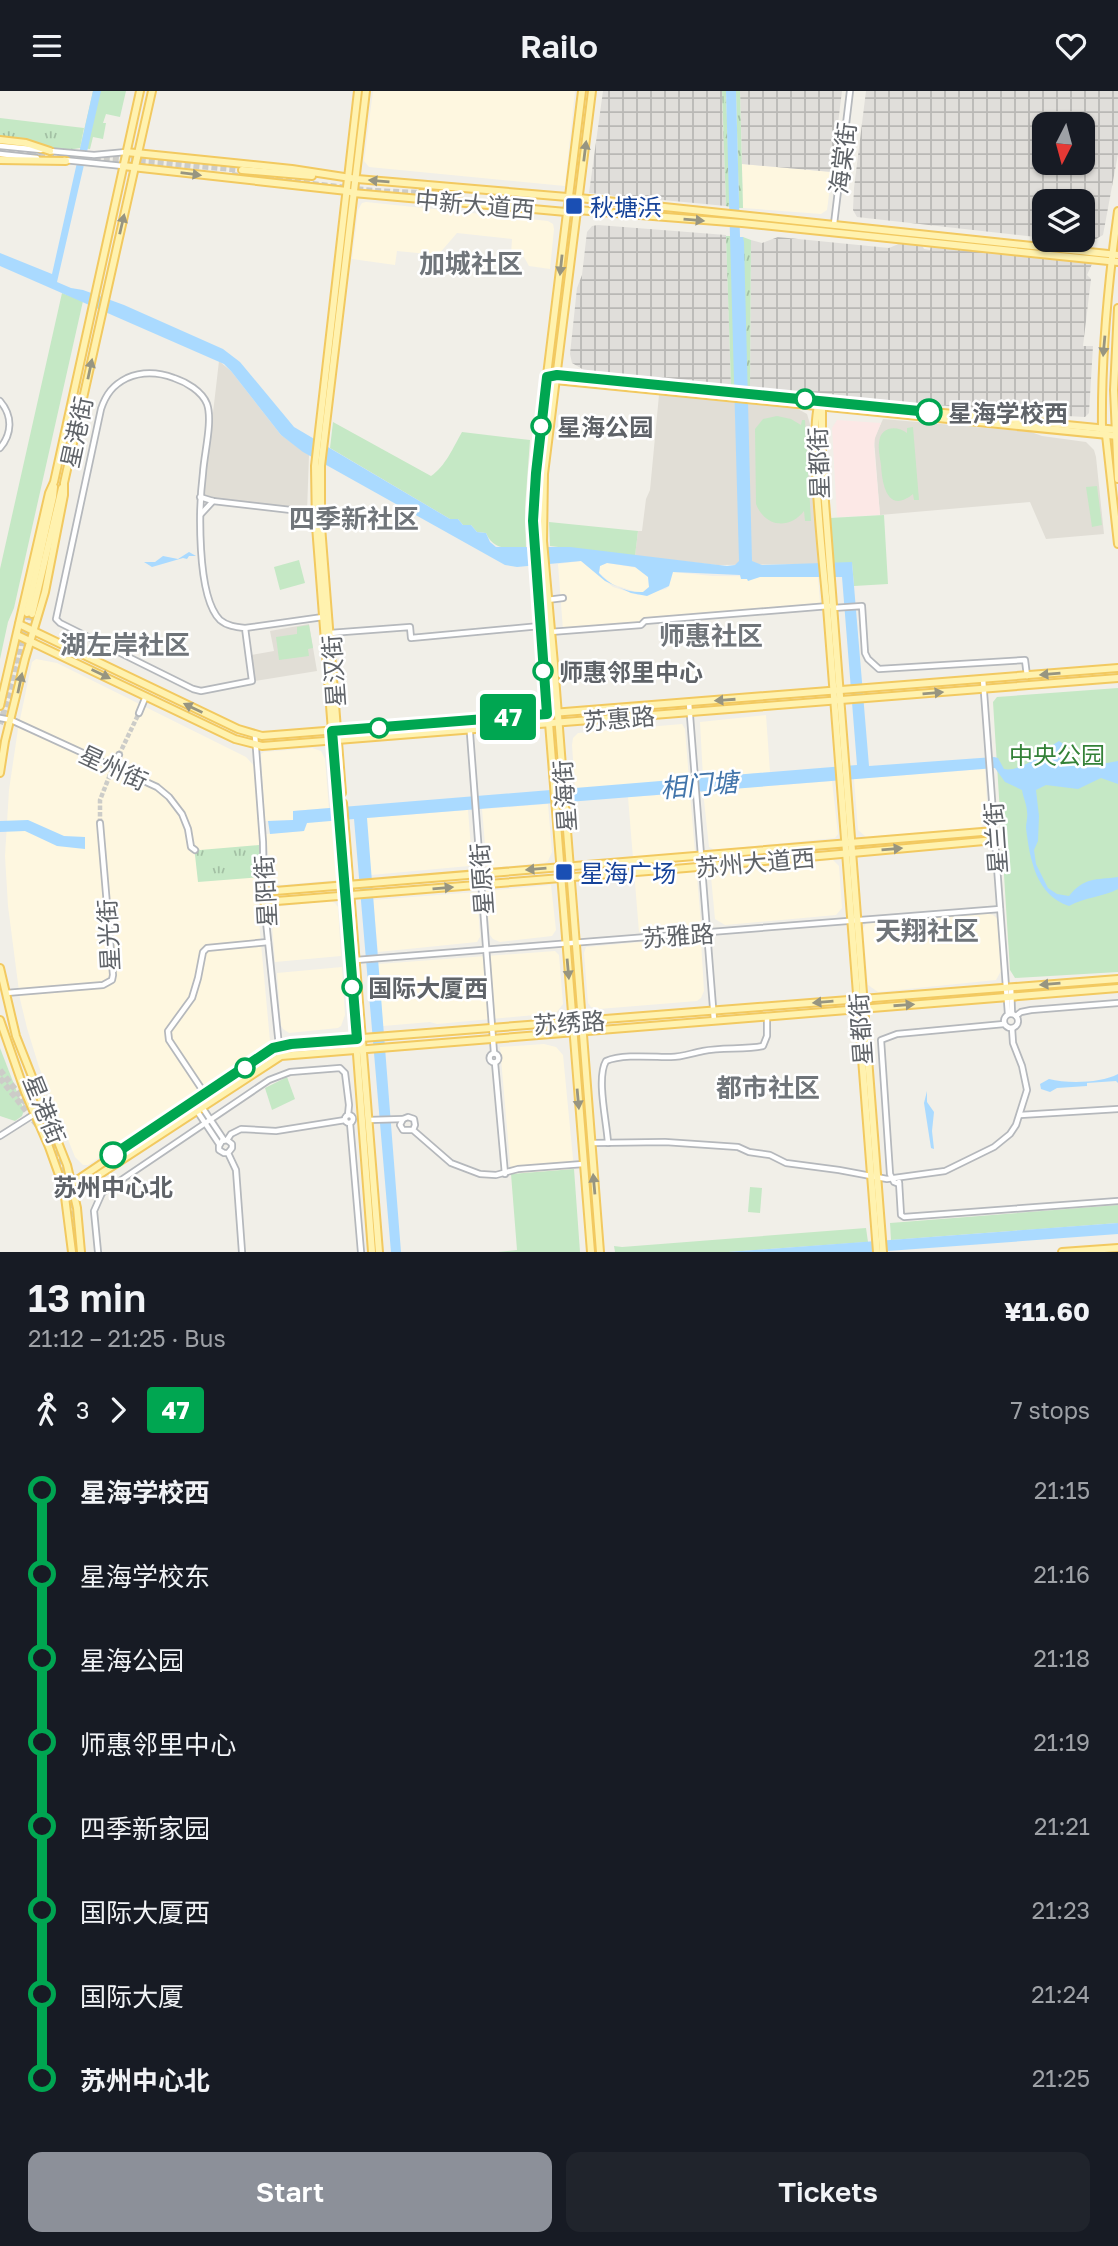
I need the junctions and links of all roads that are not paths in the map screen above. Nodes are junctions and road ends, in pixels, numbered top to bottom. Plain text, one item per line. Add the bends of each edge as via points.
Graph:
1 (140, 91) edge
2 (152, 91) edge
3 (358, 91) edge
4 (366, 91) edge
5 (582, 91) edge
6 (592, 91) edge
7 (850, 91) edge
8 (0, 140) edge
9 (0, 146) edge
10 (50, 152) junction
11 (126, 152) junction
12 (0, 154) edge
13 (138, 154) junction
14 (0, 160) edge
15 (66, 161) junction
16 (123, 166) junction
17 (134, 167) junction
18 (242, 170) tunnel mouth
19 (349, 178) junction
20 (357, 179) junction
21 (350, 192) junction
22 (422, 193) tunnel mouth
23 (569, 197) junction
24 (579, 198) junction
25 (503, 207) junction
26 (577, 210) junction
27 (1118, 211) edge
28 (566, 212) junction
29 (834, 224) junction
30 (1115, 258) edge
31 (1118, 308) edge
32 (547, 377) junction
33 (557, 378) junction
34 (0, 401) edge
35 (820, 405) junction
36 (1104, 432) junction
37 (1116, 433) edge
38 (0, 448) edge
39 (1118, 479) edge
40 (54, 482) junction
41 (64, 483) junction
42 (200, 497) junction
43 (213, 501) junction
44 (318, 513) junction
45 (201, 515) junction
46 (1118, 544) edge
47 (563, 598) dead end
48 (547, 600) junction
49 (834, 607) junction
50 (323, 617) junction
51 (684, 618) junction
52 (19, 624) junction
53 (540, 626) junction
54 (245, 628) junction
55 (685, 628) dead end
56 (33, 631) junction
57 (550, 632) junction
58 (330, 633) junction
59 (17, 635) junction
60 (30, 641) junction
61 (1118, 669) edge
62 (1027, 676) junction
63 (1118, 678) edge
64 (984, 679) junction
65 (984, 689) junction
66 (837, 691) junction
67 (146, 696) junction
68 (837, 701) junction
69 (689, 703) junction
70 (0, 706) edge
71 (690, 712) junction
72 (139, 713) tunnel mouth
73 (558, 713) junction
74 (547, 714) junction
75 (0, 718) edge
76 (11, 720) junction
77 (469, 720) junction
78 (559, 723) junction
79 (547, 724) junction
80 (469, 730) junction
81 (335, 731) junction
82 (255, 735) junction
83 (335, 741) junction
84 (255, 745) junction
85 (119, 755) tunnel mouth
86 (113, 767) junction
87 (0, 772) edge
88 (336, 782) joint
89 (342, 793) joint
90 (341, 804) junction
91 (100, 823) tunnel mouth
92 (994, 831) junction
93 (995, 840) junction
94 (848, 844) junction
95 (195, 851) dead end
96 (849, 853) junction
97 (701, 856) junction
98 (568, 866) junction
99 (702, 866) junction
100 (559, 867) junction
101 (480, 873) junction
102 (569, 877) junction
103 (560, 878) junction
104 (350, 884) junction
105 (481, 885) junction
106 (263, 892) junction
107 (351, 895) junction
108 (264, 902) junction
109 (1000, 909) junction
110 (854, 921) junction
111 (707, 933) junction
112 (268, 942) junction
113 (575, 943) junction
114 (566, 944) junction
115 (486, 950) junction
116 (356, 960) junction
117 (0, 968) edge
118 (1118, 979) edge
119 (1009, 987) junction
120 (1118, 988) edge
121 (5, 993) junction
122 (1009, 997) junction
123 (861, 999) junction
124 (1118, 1003) edge
125 (862, 1008) junction
126 (713, 1011) junction
127 (1012, 1015) junction
128 (768, 1016) junction
129 (0, 1020) edge
130 (581, 1020) junction
131 (714, 1020) junction
132 (572, 1021) junction
133 (1004, 1024) junction
134 (492, 1028) junction
135 (1012, 1028) junction
136 (582, 1030) junction
137 (573, 1031) junction
138 (493, 1037) junction
139 (363, 1038) junction
140 (279, 1046) junction
141 (363, 1048) junction
142 (206, 1094) junction
143 (44, 1108) junction
144 (200, 1109) junction
145 (1118, 1109) edge
146 (34, 1114) junction
147 (1020, 1115) junction
148 (403, 1119) junction
149 (349, 1120) junction
150 (369, 1120) junction
151 (208, 1122) junction
152 (413, 1130) junction
153 (0, 1136) edge
154 (224, 1141) junction
155 (591, 1143) junction
156 (608, 1143) junction
157 (228, 1153) junction
158 (583, 1164) junction
159 (505, 1174) junction
160 (874, 1177) junction
161 (897, 1180) junction
162 (71, 1183) junction
163 (64, 1189) junction
164 (74, 1193) junction
165 (65, 1197) junction
166 (1118, 1201) edge
167 (879, 1239) junction
168 (1118, 1248) edge
169 (72, 1252) edge
170 (81, 1252) edge
171 (98, 1252) edge
172 (242, 1252) edge
173 (361, 1252) edge
174 (372, 1252) edge
175 (379, 1252) edge
176 (591, 1252) edge
177 (600, 1252) edge
178 (877, 1252) edge
179 (883, 1252) edge
180 (1062, 1252) edge

1 - 11 main road, 星港街
2 - 13 main road, 星港街
3 - 19 main road, 星汉街
4 - 20 main road, 星汉街
5 - 23 main road, 星海街
24 -> 6 main road, 星海街
7 - 29 street, 海棠街
8 - 10 main road
9 - 10 street, 中新大道西
10 - 11 street, 中新大道西
11 - 13 main road, 中新大道西
11 - 16 main road, 星港街
12 - 15 street, 中新大道西
13 - 17 main road, 星港街
13 - 19 main road, 中新大道西
14 - 15 main road
15 - 16 street, 中新大道西
16 - 17 main road, 中新大道西
16 - 40 main road, 星港街
17 -> 21 main road, 中新大道西
41 -> 17 main road, 星港街
18 - 19 main road
19 - 20 main road, 中新大道西
19 - 21 main road, 星汉街
20 - 21 main road, 星汉街
23 -> 20 main road, 中新大道西
21 - 25 main road, 中新大道西
21 - 44 main road, 星汉街 via 320,438
22 - 25 main road
23 - 24 main road, 中新大道西
23 - 28 main road, 星海街
24 - 26 main road, 星海街
24 - 29 main road, 中新大道西
25 - 28 main road, 中新大道西
26 - 28 main road, 中新大道西
26 -> 30 main road, 中新大道西
26 - 33 main road, 星海街
27 - 30 main road
28 -> 32 main road, 星海街
29 - 30 main road, 中新大道西
30 -> 36 main road via 1102,370
31 - 37 main road
32 - 33 main road
32 - 53 main road, 星海街 via 534,493
33 - 35 main road
33 - 48 main road, 星海街 via 544,474
34 - 38 street via 10,419
35 - 36 main road
35 - 49 main road, 星都街 via 817,463
36 - 37 main road
36 - 46 main road
37 - 39 main road
40 - 41 main road via 29,613
40 - 52 main road, 星港街
41 - 56 main road, 星港街 via 45,592
42 - 43 street
42 - 45 street
42 - 54 street via 209,421 202,397 185,383 155,373 135,375 117,384 105,396 101,409 56,619 201,691 252,681
43 - 44 street
43 - 45 street
44 - 50 main road, 星汉街
44 - 58 main road, 星汉街
45 - 54 street via 209,600 221,621
47 - 48 street
48 - 57 main road, 星海街
49 - 51 street
49 - 62 street via 862,606 866,653 879,669 1025,660
49 - 66 main road, 星都街
50 - 54 street
50 - 81 main road, 星汉街
51 - 55 street
51 - 57 street
52 - 56 main road, 苏惠路
52 - 59 main road, 星港街
53 - 58 street via 411,638 410,627
53 - 74 main road, 星海街
56 - 60 main road, 星港街
82 -> 56 main road, 苏惠路
57 - 73 main road, 星海街
58 - 81 main road, 星汉街
59 - 60 main road, 苏惠路
59 - 70 main road, 星港街
60 -> 67 main road, 苏惠路
76 -> 60 main road, 星港街
61 -> 62 main road, 苏惠路
62 - 64 main road, 苏惠路
63 - 65 main road, 苏惠路
64 - 65 street, 星兰街
64 - 66 main road, 苏惠路
68 -> 65 main road, 苏惠路
65 - 92 street, 星兰街
66 - 68 main road, 星都街
66 -> 69 main road, 苏惠路
67 - 72 street
67 - 84 main road, 苏惠路
68 - 71 main road, 苏惠路
68 - 94 main road, 星都街
69 - 71 street
69 - 73 main road, 苏惠路
71 - 78 main road, 苏惠路
71 - 97 street
73 - 74 main road, 苏惠路
73 - 78 main road, 星海街
74 - 77 main road, 苏惠路
74 - 79 main road, 星海街
75 - 76 street, 星州街
76 - 86 street, 星州街
76 - 87 main road, 星港街
77 - 80 street, 星原街
77 - 81 main road, 苏惠路
78 - 79 main road, 苏惠路
78 - 98 main road, 星海街
79 - 80 main road, 苏惠路
79 - 100 main road, 星海街
80 - 83 main road, 苏惠路
80 - 101 street, 星原街
81 - 82 main road, 苏惠路
81 - 83 main road, 星汉街
82 - 84 street, 星阳街
83 - 84 main road, 苏惠路
83 - 88 main road, 星汉街
83 - 89 main road, 星汉街
84 - 106 street, 星阳街
85 - 86 street
86 - 95 street, 星州街 via 169,797 184,819
88 - 90 street, 星汉街
89 - 90 street, 星汉街
90 - 104 main road, 星汉街
91 - 121 street, 星光街 via 112,980 103,985
92 - 93 street, 星兰街
92 - 94 main road, 苏州大道西
96 -> 93 main road, 苏州大道西
93 - 109 street, 星兰街
94 - 96 main road, 星都街
94 - 97 main road, 苏州大道西
96 - 99 main road, 苏州大道西
96 - 110 main road, 星都街
97 - 98 main road, 苏州大道西
97 - 99 street
98 - 100 main road, 苏州大道西
98 - 102 main road, 星海街
99 - 102 main road, 苏州大道西
99 - 111 street
100 -> 101 main road, 苏州大道西
100 - 103 main road, 星海街
101 - 104 main road, 苏州大道西
101 - 105 street, 星原街
102 - 103 main road, 苏州大道西
102 - 113 main road, 星海街
103 - 105 main road, 苏州大道西
103 - 114 main road, 星海街
104 - 106 main road, 苏州大道西
104 - 107 main road, 星汉街
107 -> 105 main road, 苏州大道西
105 - 115 street, 星原街
106 - 108 street, 星阳街
107 - 108 main road, 苏州大道西
107 - 116 main road, 星汉街
107 - 139 main road, 星汉街
108 - 112 street, 星阳街
109 - 110 street, 苏雅路
109 - 119 street, 星兰街
110 - 111 street, 苏雅路
110 - 123 main road, 星都街
111 - 113 street, 苏雅路
111 - 126 street
112 - 140 street, 星阳街
112 - 142 street via 202,952 192,998 168,1031 169,1040
113 - 114 street, 苏雅路
113 - 130 main road, 星海街
114 - 115 street, 苏雅路
114 -> 132 main road, 星海街
115 - 116 street, 苏雅路
115 - 134 street, 星原街
116 - 139 main road, 星汉街
117 - 121 main road, 星港街
118 -> 119 main road, 苏绣路
119 - 122 street, 星兰街
119 - 123 main road, 苏绣路
120 - 122 main road, 苏绣路
121 - 143 main road, 星港街
125 -> 122 main road, 苏绣路
122 - 127 street, 星兰街
123 - 125 main road, 星都街
123 -> 126 main road, 苏绣路
124 - 127 street
125 - 128 main road, 苏绣路
125 - 160 main road, 星都街
126 - 130 main road, 苏绣路
126 - 131 street
127 - 133 street
127 - 135 street via 1017,1023
128 - 131 main road, 苏绣路
128 - 156 street via 763,1046 606,1061
129 - 146 main road, 星港街
130 - 132 main road, 苏绣路
130 - 136 main road, 星海街
131 - 136 main road, 苏绣路
132 - 134 main road, 苏绣路
132 - 137 main road, 星海街
133 - 135 street
133 - 161 street via 904,1033 881,1040
134 - 138 street, 星原街
134 - 139 main road, 苏绣路
135 - 147 street via 1027,1093
136 - 137 main road, 苏绣路
136 - 155 main road, 星海街
137 - 138 main road, 苏绣路
137 -> 158 main road, 星海街
138 - 141 main road, 苏绣路
138 - 159 street, 星原街 via 494,1053 499,1057 495,1063
139 - 140 main road, 苏绣路
139 - 141 main road, 星汉街
140 - 142 main road, 苏绣路
141 - 144 main road, 苏绣路 via 281,1056
141 - 150 main road, 星汉街
142 - 162 main road, 苏绣路
143 - 146 street
143 - 162 main road, 星港街
144 - 151 street
144 - 164 main road, 苏绣路
145 - 147 street
146 - 153 street
146 - 163 main road, 星港街
147 - 161 street via 1010,1134 981,1154 945,1171
148 - 150 street
148 - 152 street via 401,1128
148 - 152 street via 414,1119
149 - 150 street
149 - 151 street via 345,1073 337,1067 275,1077
149 - 154 street via 276,1131 241,1129
149 - 173 street
150 - 174 main road, 星汉街
150 - 175 main road, 星汉街
151 - 154 street
151 - 171 street via 99,1198 94,1211
152 - 159 street via 465,1170
154 - 157 street via 232,1146
154 - 157 street via 220,1151
155 - 156 street
177 -> 155 main road, 星海街
156 - 160 street via 738,1147 786,1163
157 - 172 street via 236,1170
158 - 159 street
158 - 176 main road, 星海街
160 - 161 street
160 - 167 main road, 星都街
161 - 166 street via 904,1217
162 - 163 main road, 苏绣路
162 - 164 main road, 星港街
163 - 165 main road, 星港街
164 - 165 main road, 苏绣路
164 - 170 main road, 星港街
165 - 169 main road, 星港街
167 - 178 main road, 星都街
167 - 179 main road, 星都街
168 - 180 main road

